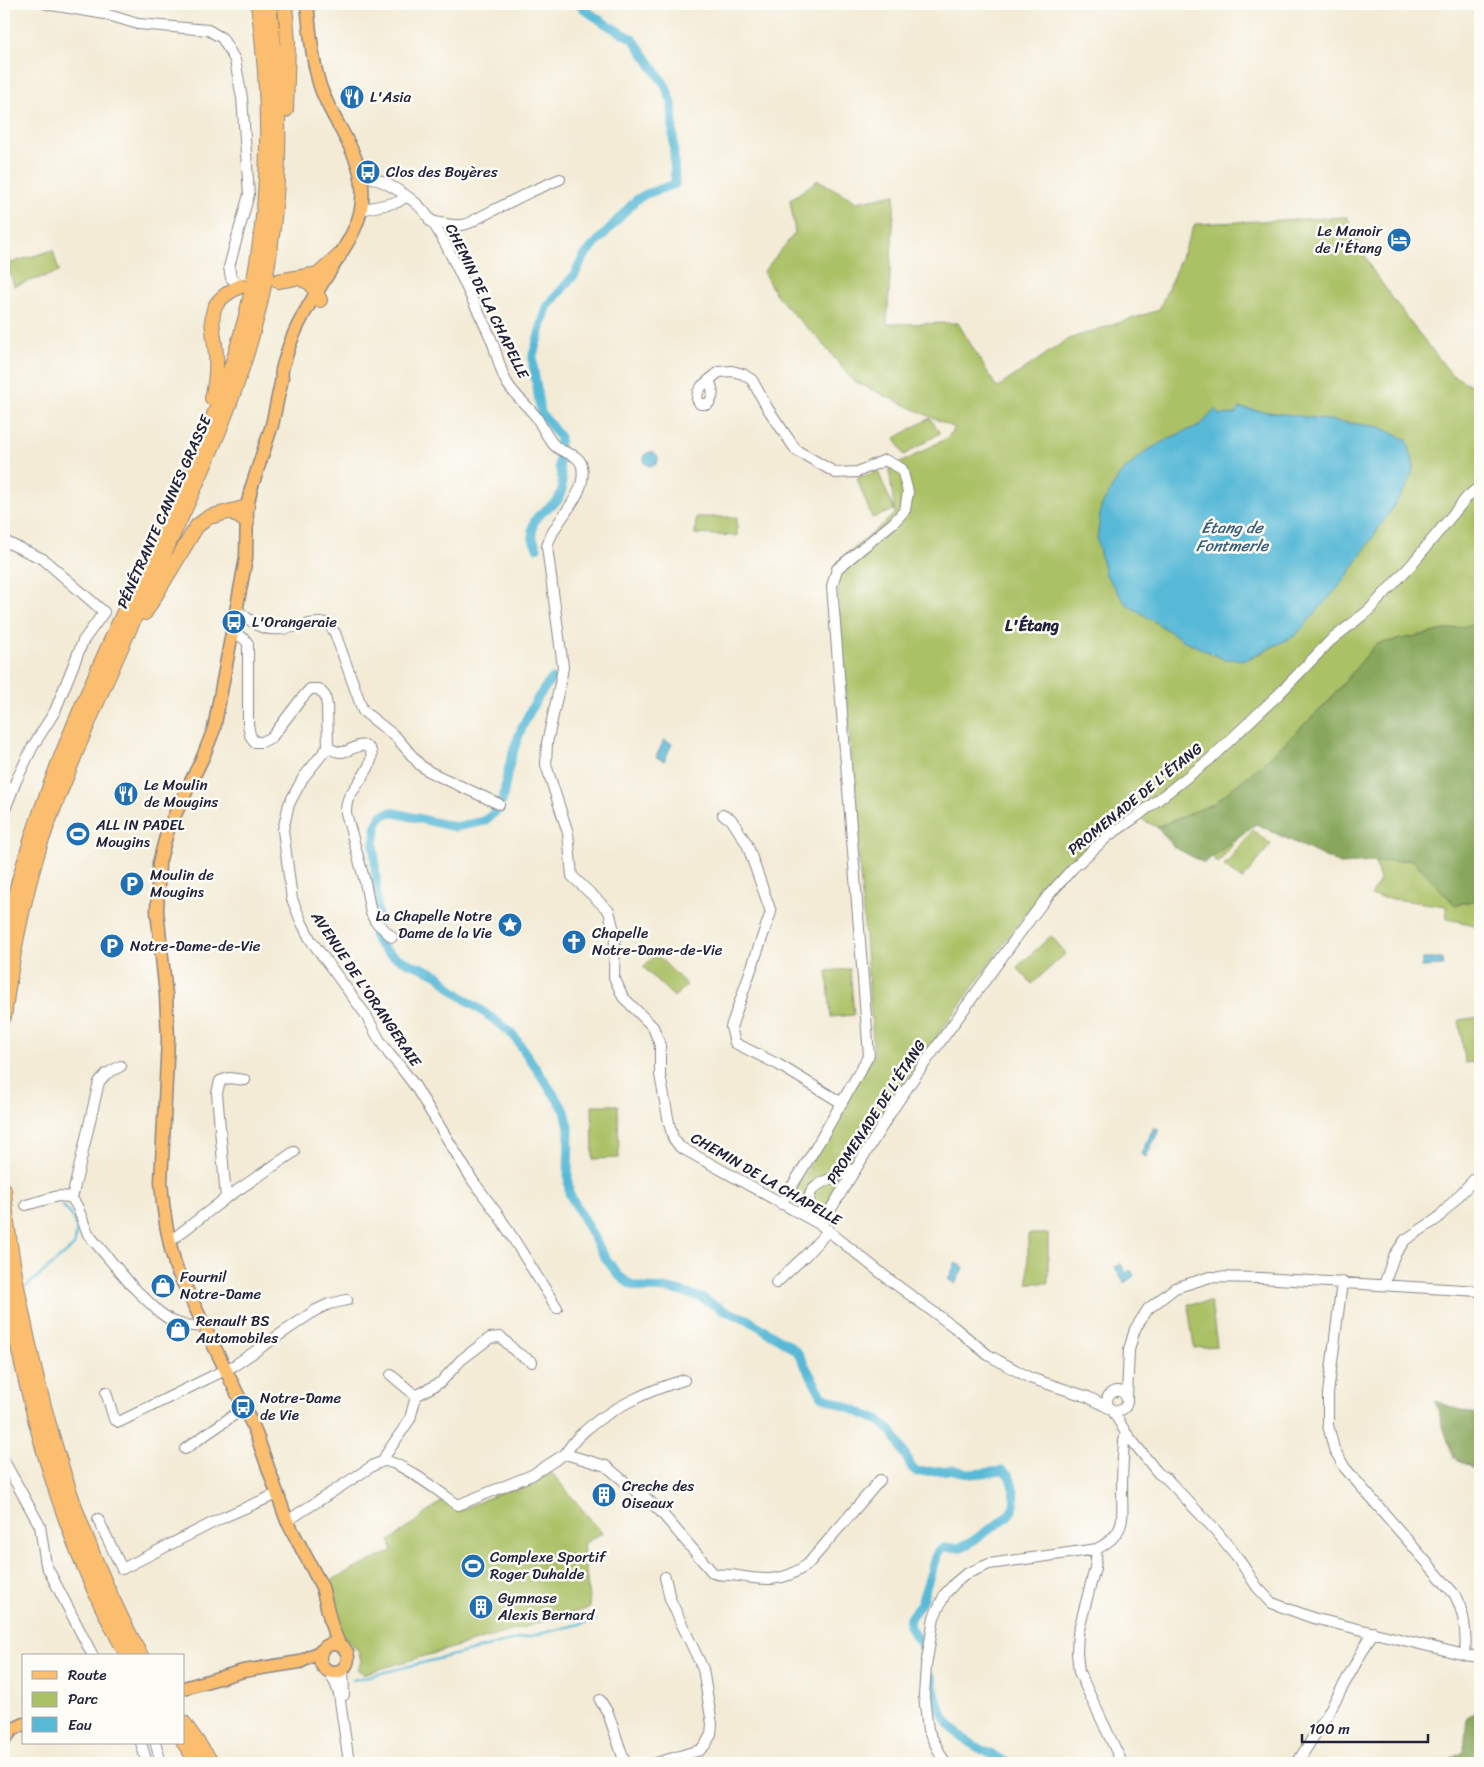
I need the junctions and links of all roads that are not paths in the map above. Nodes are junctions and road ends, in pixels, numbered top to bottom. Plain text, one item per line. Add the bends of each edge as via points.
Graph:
1 (46, 4) edge
2 (258, 4) edge
3 (269, 4) edge
4 (285, 4) edge
5 (307, 4) edge
6 (314, 4) edge
7 (365, 175) junction
8 (560, 179) dead end
9 (406, 196) junction
10 (276, 200) junction
11 (364, 210) junction
12 (432, 223) junction
13 (339, 256) junction
14 (299, 278) junction
15 (278, 281) dead end
16 (241, 286) joint
17 (319, 296) junction
18 (709, 380) dead end
19 (1480, 486) edge
20 (248, 507) junction
21 (232, 512) junction
22 (247, 522) junction
23 (162, 528) junction
24 (4, 541) edge
25 (237, 610) junction
26 (232, 634) junction
27 (106, 681) junction
28 (328, 747) junction
29 (499, 804) dead end
30 (4, 812) edge
31 (723, 816) dead end
32 (392, 937) dead end
33 (4, 942) edge
34 (4, 1017) edge
35 (121, 1066) dead end
36 (245, 1080) dead end
37 (842, 1103) junction
38 (294, 1152) dead end
39 (856, 1168) junction
40 (1480, 1173) edge
41 (4, 1190) edge
42 (71, 1197) junction
43 (226, 1198) junction
44 (781, 1204) junction
45 (26, 1205) dead end
46 (820, 1225) junction
47 (169, 1242) junction
48 (4, 1273) edge
49 (1342, 1282) junction
50 (776, 1283) dead end
51 (1384, 1284) junction
52 (1480, 1291) edge
53 (347, 1300) dead end
54 (558, 1308) dead end
55 (204, 1327) junction
56 (532, 1362) dead end
57 (1127, 1369) junction
58 (225, 1370) junction
59 (392, 1375) dead end
60 (684, 1380) dead end
61 (106, 1392) dead end
62 (1111, 1393) junction
63 (416, 1396) junction
64 (1088, 1397) junction
65 (1126, 1402) junction
66 (244, 1408) junction
67 (1111, 1409) junction
68 (1125, 1435) junction
69 (185, 1449) dead end
70 (565, 1454) junction
71 (4, 1461) edge
72 (384, 1461) junction
73 (880, 1480) dead end
74 (278, 1494) junction
75 (98, 1519) dead end
76 (287, 1521) junction
77 (1097, 1549) junction
78 (316, 1576) junction
79 (665, 1577) dead end
80 (1373, 1632) junction
81 (339, 1644) junction
82 (322, 1649) junction
83 (91, 1654) edge
84 (127, 1654) edge
85 (140, 1654) edge
86 (1465, 1655) junction
87 (1480, 1657) edge
88 (300, 1662) junction
89 (325, 1668) junction
90 (343, 1668) junction
91 (185, 1688) edge
92 (600, 1700) dead end
93 (185, 1724) edge
94 (22, 1725) edge
95 (4, 1740) edge
96 (141, 1744) edge
97 (185, 1744) edge
98 (156, 1745) dead end
99 (147, 1763) edge
100 (161, 1763) edge
101 (198, 1763) edge
102 (212, 1763) edge
103 (349, 1763) edge
104 (354, 1763) edge
105 (625, 1763) edge
106 (656, 1763) edge
107 (945, 1763) edge
108 (1122, 1763) edge
109 (1297, 1763) edge

1 - 16 street via 105,14 138,24 208,30 222,38 235,60 242,98 249,194 229,267 232,278
2 - 23 highway, PÉNÉTRANTE CANNES GRASSE via 264,54 267,154 255,277 240,339 213,417
3 - 10 highway, PÉNÉTRANTE CANNES GRASSE via 278,101
4 - 10 highway via 288,42 286,126
5 - 7 main road via 320,84 329,109
6 - 7 main road via 325,82 359,149
7 - 9 street, CHEMIN DE LA CHAPELLE
7 - 11 main road
8 - 12 street via 470,224
9 - 11 street via 398,202
9 - 12 street, CHEMIN DE LA CHAPELLE
10 - 27 highway, PÉNÉTRANTE CANNES GRASSE via 260,303 232,397 213,447
11 - 13 main road
11 - 17 main road via 360,230
12 - 44 street, CHEMIN DE LA CHAPELLE via 492,341 507,383 544,433 582,464 582,484 556,525 547,547 563,667 547,743 546,766 568,833 572,876 609,911 615,935 614,978 623,997 652,1027 660,1045 660,1075 673,1138 680,1148
13 - 14 highway via 323,272
13 - 17 main road
14 - 15 highway
14 - 17 highway via 308,280
16 - 23 highway via 221,298 212,312 216,383
17 - 20 main road via 292,347
18 - 37 street via 719,372 743,374 752,380 796,450 836,472 857,472 885,460 902,469 908,492 905,510 837,569 832,586 869,1050 868,1059
19 - 39 street, PROMENADE DE L'ÉTANG via 1369,610 1330,641 1209,760 1107,837 1073,868 1016,938 916,1075
20 - 21 highway
20 - 22 main road
21 - 22 highway
21 - 27 highway via 209,517 196,526
22 - 25 main road via 246,558
23 - 33 highway, PÉNÉTRANTE CANNES GRASSE via 66,743 34,830
24 - 30 street via 43,559 104,612 83,641 55,711 33,746
25 - 26 main road
25 - 29 street via 259,626 275,630 328,623 335,633 363,711 396,737 430,772
26 - 28 street via 246,639 248,644 248,724 254,742 272,737 305,694 310,689 320,689 327,705
26 - 47 main road via 214,729 168,829 159,863 157,911 168,1039 161,1182
27 - 34 highway, PÉNÉTRANTE CANNES GRASSE via 46,826 16,935
28 - 32 street via 334,752 345,752 362,746 368,748 372,756 369,767 349,796 346,812 366,882 371,913 377,924
28 - 54 street, AVENUE DE L'ORANGERAIE via 289,804 283,830 292,899 300,921 366,1015 379,1039 415,1086 472,1181 499,1216
31 - 37 street via 731,819 747,844 772,912 731,1027 732,1036 735,1043
35 - 42 street via 99,1082
36 - 43 street via 229,1078 220,1081 217,1093
37 - 44 street
38 - 43 street
39 - 46 street, PROMENADE DE L'ÉTANG
39 - 46 street via 816,1186 811,1192 809,1206
40 - 51 street via 1437,1219 1405,1240 1394,1256
41 - 85 highway via 19,1296 55,1446 95,1562
42 - 45 street via 58,1196
42 - 55 street via 88,1234 132,1286 172,1321
43 - 47 street
44 - 46 street, CHEMIN DE LA CHAPELLE
46 - 50 street, PROMENADE DE L'ÉTANG via 800,1262
46 - 64 street, CHEMIN DE LA CHAPELLE via 988,1355 1030,1378
47 - 55 main road via 176,1268
48 - 84 highway via 22,1365 53,1479 82,1561
49 - 51 street
49 - 57 street via 1210,1276 1175,1288 1148,1310 1136,1329
49 - 86 street via 1328,1394 1328,1425 1334,1449 1345,1468 1455,1594 1462,1609
51 - 52 street
53 - 58 street via 316,1310
55 - 58 main road
56 - 63 street via 500,1337 490,1338 461,1360 441,1382
57 - 62 street
57 - 65 street
58 - 61 street via 119,1422 114,1419
58 - 66 main road
59 - 63 street
60 - 70 street via 633,1400 601,1419 579,1436
62 - 64 street, CHEMIN DE LA CHAPELLE via 1097,1398
62 - 65 street via 1122,1393
62 - 67 street via 1107,1403
63 - 72 street via 410,1419
64 - 67 street, CHEMIN DE LA CHAPELLE
65 - 67 street via 1120,1411
65 - 68 street
66 - 69 street
66 - 74 main road
67 - 68 street
68 - 77 street via 1123,1520 1118,1533
68 - 80 street via 1218,1532 1257,1587 1272,1602 1313,1618
70 - 72 street via 532,1475 458,1505 410,1472
70 - 73 street via 606,1466 646,1498 713,1573 759,1580 792,1574 808,1564
71 - 83 street via 40,1526 46,1564
72 - 76 street
74 - 75 street via 224,1517 122,1569
74 - 76 main road
76 - 78 main road
77 - 107 street via 989,1564 966,1574 945,1594 934,1617 924,1696 928,1730
77 - 108 street via 1096,1568 1078,1633 1079,1672
78 - 81 main road
78 - 82 main road via 325,1625 326,1640
79 - 106 street via 670,1599 702,1669 712,1724 711,1734 700,1750
80 - 86 street
80 - 109 street
81 - 82 main road
81 - 90 main road via 348,1656
82 - 88 main road
82 - 89 main road via 320,1659
86 - 87 street
88 - 89 main road
88 - 91 main road via 243,1672
89 - 90 main road via 336,1672
89 - 103 street via 339,1694
90 - 104 street
92 - 105 street via 608,1713
93 - 102 highway
94 - 95 main road via 12,1730
96 - 99 street
97 - 101 highway
98 - 100 street

